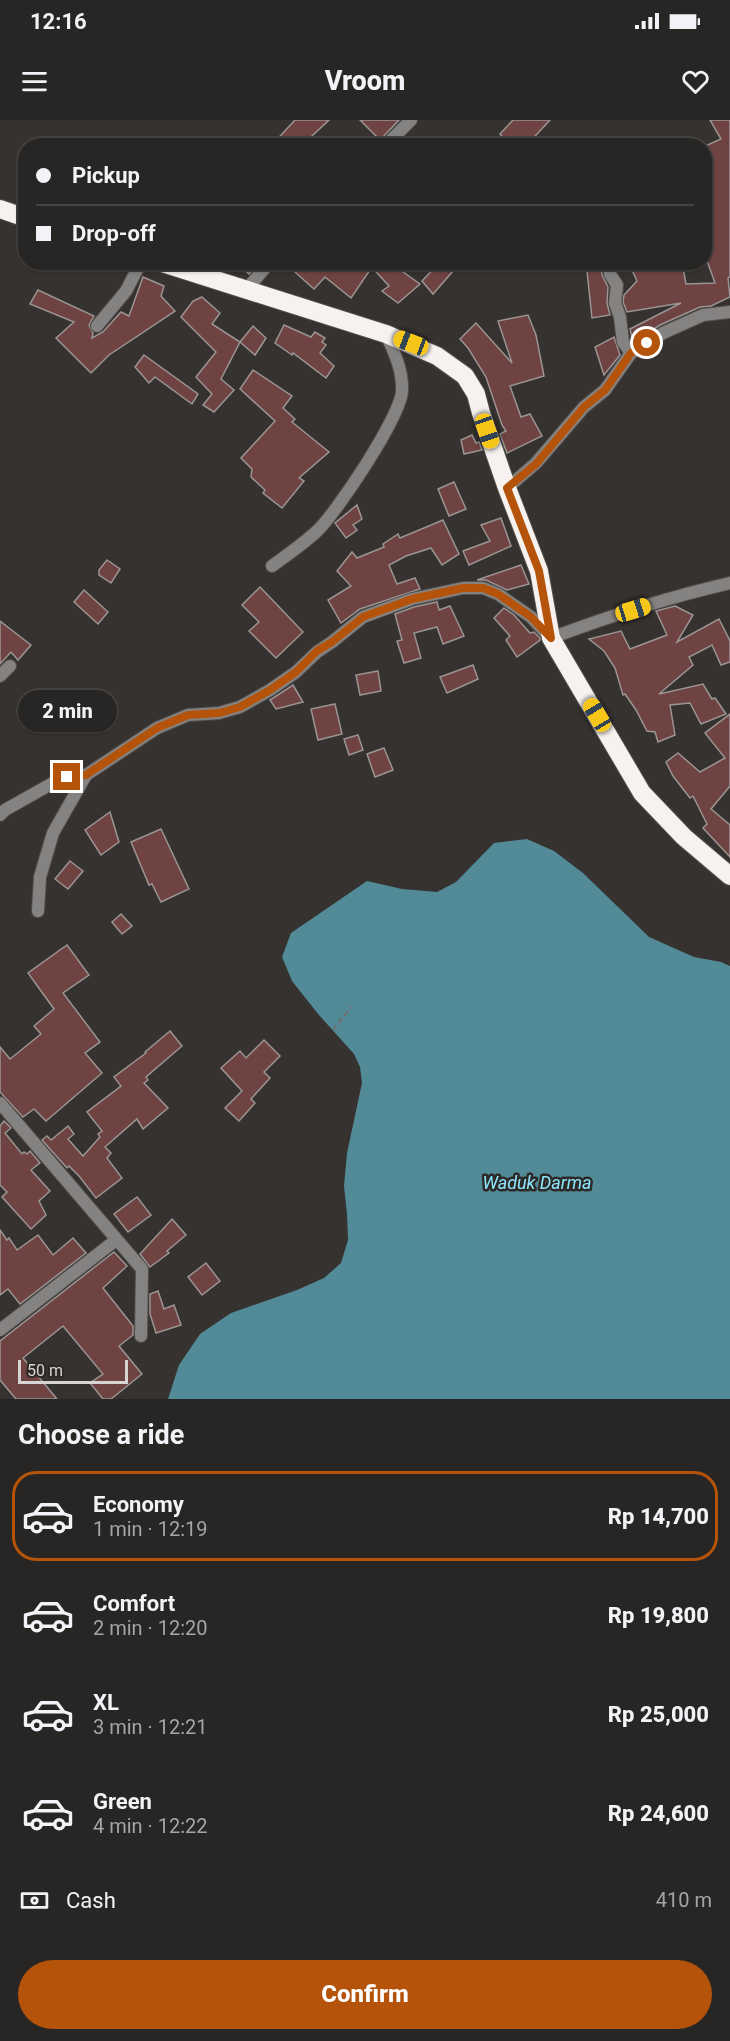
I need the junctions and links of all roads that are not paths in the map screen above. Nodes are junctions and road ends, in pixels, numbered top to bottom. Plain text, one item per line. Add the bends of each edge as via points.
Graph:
1 (411, 120) edge
2 (393, 138) edge
3 (0, 209) edge
4 (18, 215) edge
5 (137, 270) edge
6 (184, 270) edge
7 (263, 270) edge
8 (610, 270) edge
9 (246, 290) junction
10 (730, 312) edge
11 (97, 326) dead end
12 (386, 334) junction
13 (631, 353) junction
14 (507, 488) junction
15 (272, 566) dead end
16 (730, 583) edge
17 (551, 638) junction
18 (10, 666) dead end
19 (0, 676) edge
20 (86, 775) junction
21 (0, 815) edge
22 (730, 876) edge
23 (38, 911) dead end
24 (0, 1103) edge
25 (116, 1240) junction
26 (0, 1330) edge
27 (141, 1336) dead end

1 - 2 street
3 - 4 highway
5 - 11 street via 126,291
6 - 9 highway
7 - 9 street
8 - 13 street via 617,285 615,303 622,342
9 - 12 highway
10 - 13 street via 703,315
12 - 14 highway via 437,356 465,375 476,394
12 - 15 street via 399,364 403,392 388,429 318,531
13 - 14 street via 605,390 584,407 536,464
14 - 17 highway via 539,571
16 - 17 street
17 - 20 street via 531,617 483,588 463,588 412,599 363,617 296,672 250,701 219,713 188,715 157,728
17 - 22 highway via 642,793 684,837
18 - 19 street
20 - 21 street via 60,779
20 - 23 street via 53,833 40,877
24 - 25 street
25 - 26 street
25 - 27 street via 142,1269

